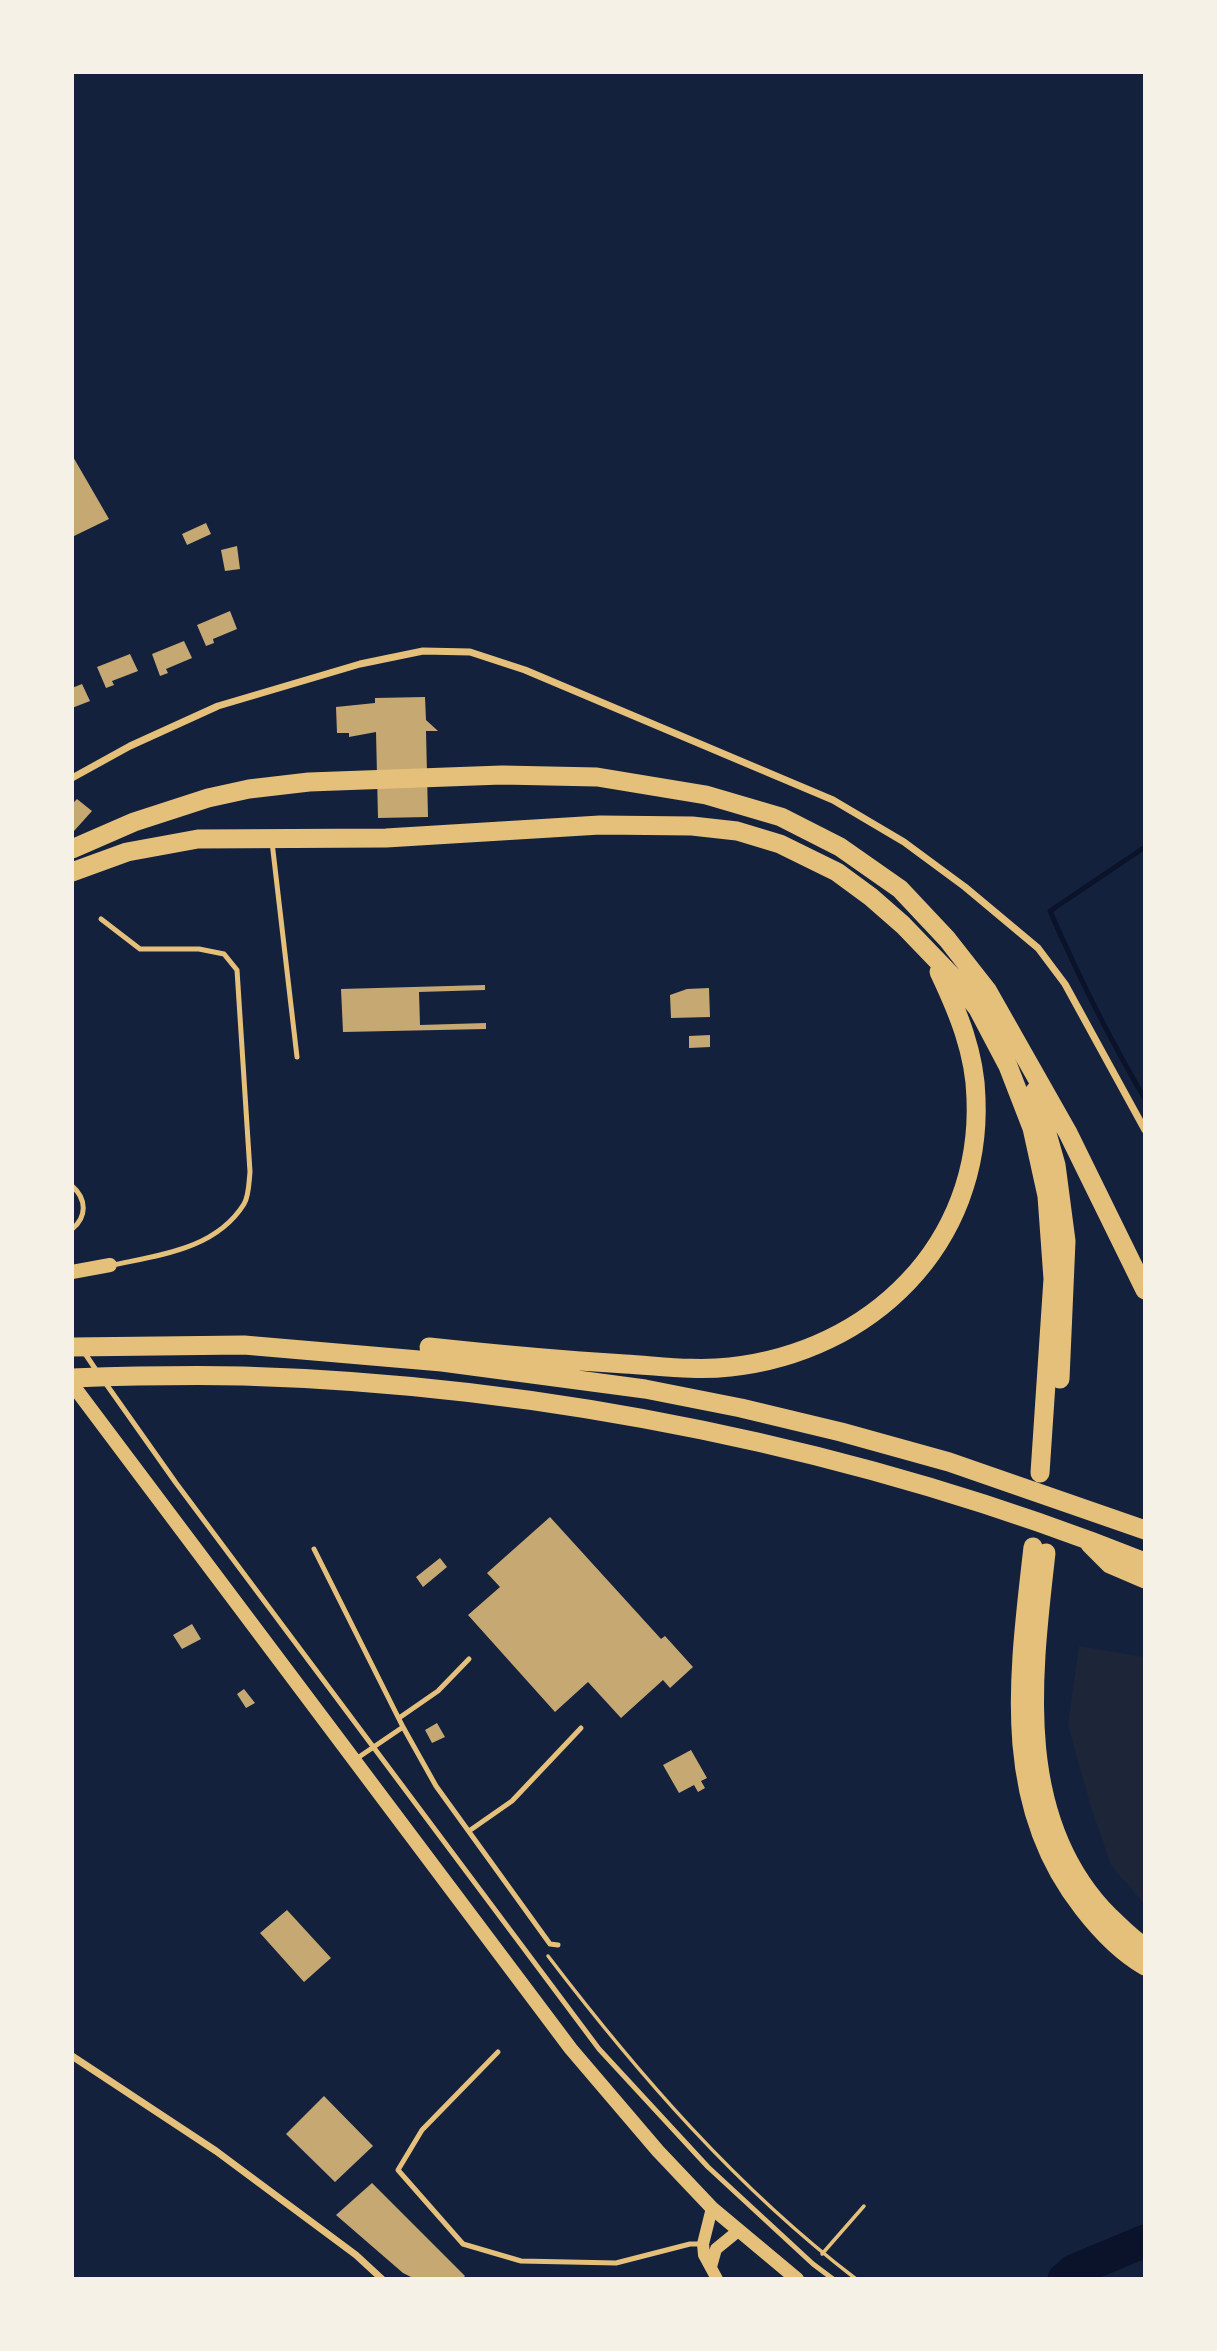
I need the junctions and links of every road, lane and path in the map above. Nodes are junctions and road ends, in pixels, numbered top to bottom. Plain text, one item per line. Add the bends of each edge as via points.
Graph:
1 (72, 778) edge
2 (271, 839) junction
3 (72, 849) edge
4 (72, 872) edge
5 (101, 919) dead end
6 (932, 955) junction
7 (1019, 1048) junction
8 (297, 1057) dead end
9 (1145, 1130) edge
10 (72, 1186) edge
11 (72, 1230) edge
12 (110, 1265) joint
13 (72, 1272) edge
14 (1145, 1290) edge
15 (72, 1335) edge
16 (244, 1345) junction
17 (72, 1347) edge
18 (72, 1378) edge
19 (72, 1384) edge
20 (1145, 1530) edge
21 (1084, 1538) junction
22 (314, 1549) dead end
23 (1145, 1562) edge
24 (1145, 1580) edge
25 (470, 1659) dead end
26 (398, 1718) junction
27 (403, 1727) junction
28 (581, 1728) dead end
29 (374, 1746) junction
30 (354, 1760) junction
31 (469, 1831) junction
32 (558, 1945) dead end
33 (1145, 1947) edge
34 (542, 1948) dead end
35 (1145, 1966) edge
36 (498, 2052) dead end
37 (72, 2056) edge
38 (864, 2206) dead end
39 (712, 2208) junction
40 (738, 2231) junction
41 (703, 2244) junction
42 (716, 2249) junction
43 (823, 2253) junction
44 (714, 2273) edge
45 (382, 2279) edge
46 (797, 2279) edge
47 (833, 2279) edge
48 (856, 2279) edge

1 - 9 street via 218,706 360,664 424,651 470,652 525,670 833,800 904,842 965,887 1038,948 1065,984
2 - 4 highway via 164,844
2 - 6 highway via 386,838 600,824 737,831 780,844 836,872 871,897
2 - 8 lane
3 - 7 highway via 134,822 208,798 309,782 502,775 597,777 706,795 780,817 840,847 900,889 987,990
5 - 12 lane via 140,949 199,949 224,954 237,970 250,1172 246,1202 221,1230 189,1248
6 - 7 highway via 978,1009 995,1040 1021,1098 1041,1161 1053,1279 1046,1475 1064,1332 1066,1241 1056,1165
6 - 16 highway via 959,1018 973,1068 976,1119 968,1175 954,1214 921,1268 853,1328 790,1355 702,1369 404,1345
7 - 14 highway via 1069,1133
10 - 11 lane via 84,1207
12 - 13 main road
15 - 29 lane via 176,1483
16 - 17 highway
16 - 20 highway via 442,1362 741,1408 949,1462
18 - 21 highway via 244,1376 354,1382 639,1419 842,1462
19 - 30 main road
21 - 23 highway
21 - 24 highway via 1110,1564
22 - 26 lane
25 - 26 lane via 438,1691
26 - 27 lane
27 - 29 lane
27 - 31 lane via 436,1786
28 - 31 lane via 512,1801
29 - 30 lane
29 - 47 lane via 599,2049 708,2167
30 - 39 main road via 571,2049
31 - 32 lane via 551,1944
33 - 35 highway via 1085,1889 1059,1843 1042,1786 1034,1733 1039,1550 1024,1630 1020,1712 1030,1804 1047,1851 1074,1898 1113,1941
34 - 43 path via 648,2082 725,2163
36 - 41 lane via 422,2130 398,2170 463,2244 521,2261 616,2263
37 - 45 street via 216,2151
38 - 43 path
39 - 40 main road
39 - 41 street
40 - 42 street
40 - 46 main road
41 - 42 lane
41 - 44 street
42 - 44 street
43 - 48 path

